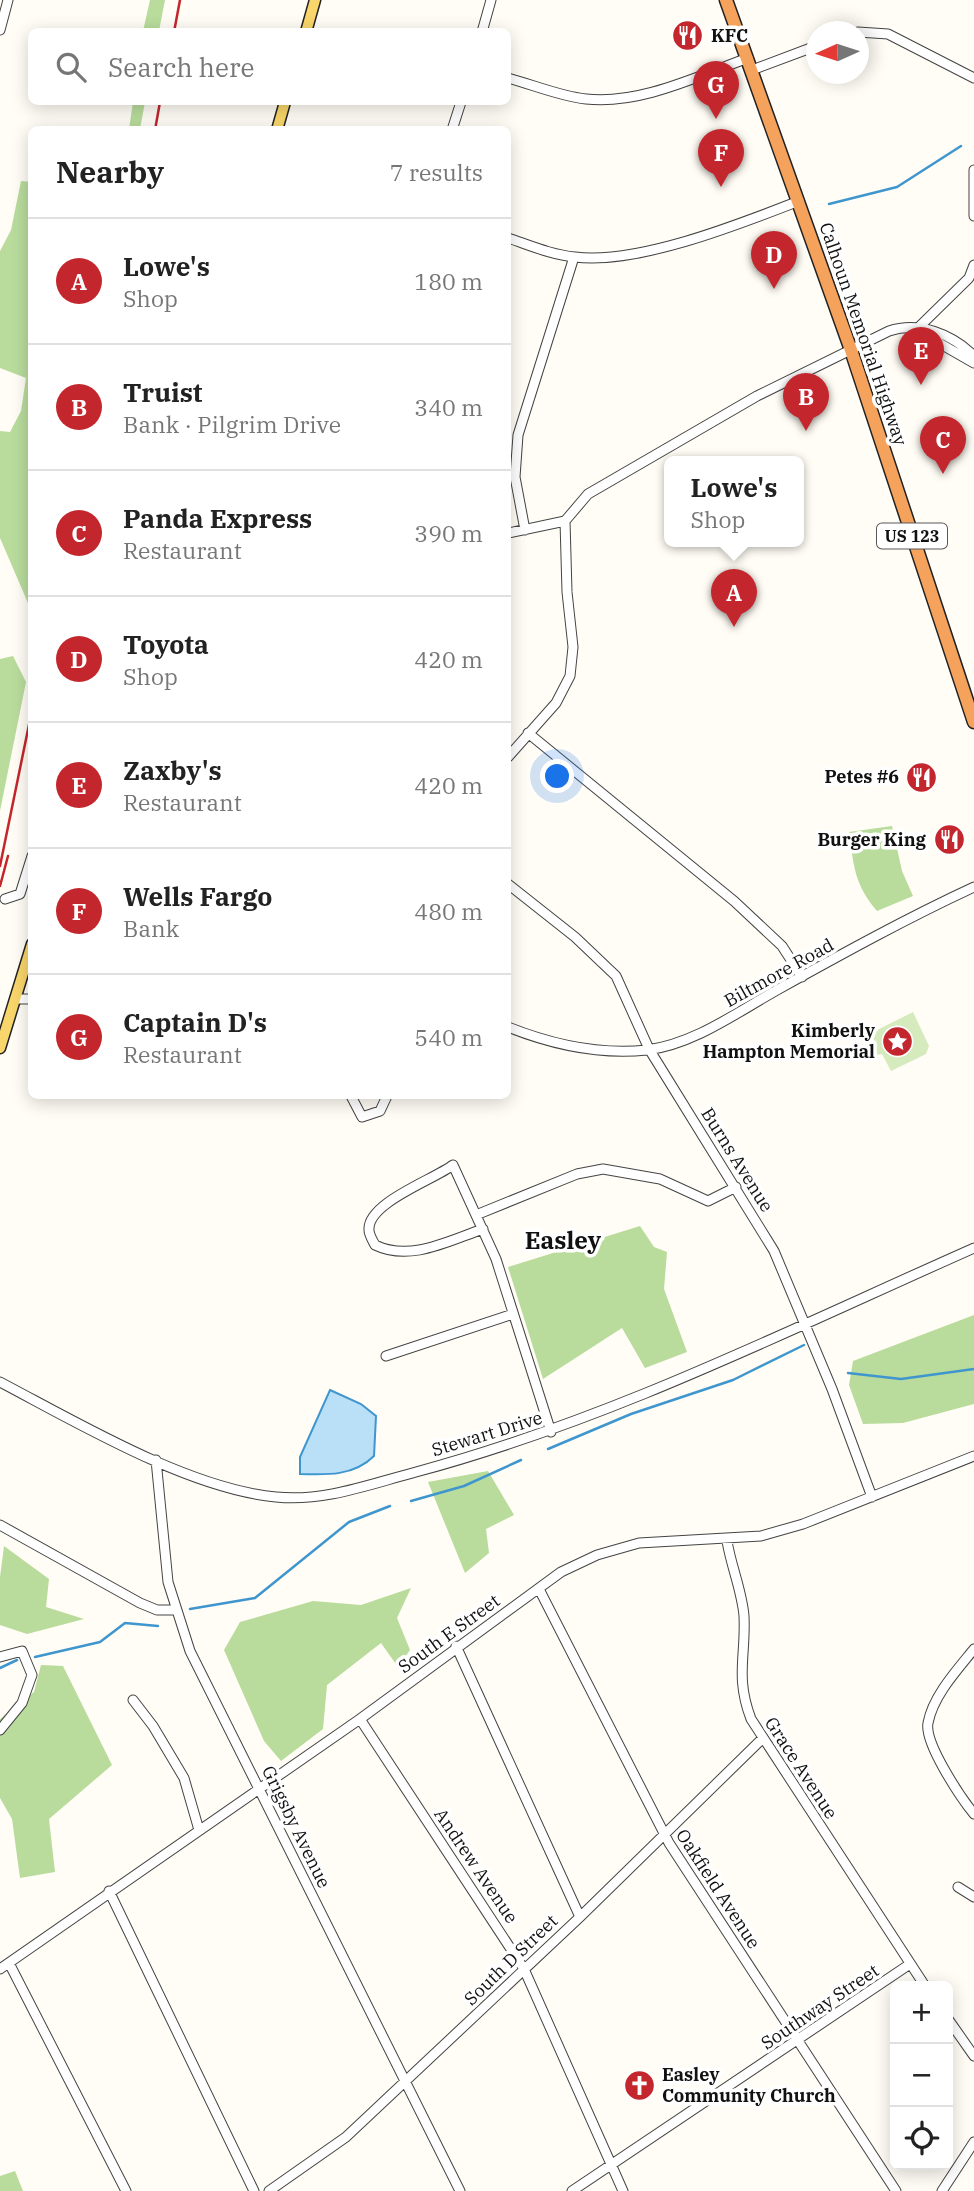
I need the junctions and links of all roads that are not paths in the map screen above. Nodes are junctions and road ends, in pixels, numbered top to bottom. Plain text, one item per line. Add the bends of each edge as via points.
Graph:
1 (8, 0) edge
2 (315, 0) edge
3 (491, 0) edge
4 (726, 0) edge
5 (307, 28) edge
6 (483, 28) edge
7 (0, 30) edge
8 (869, 33) edge
9 (806, 49) edge
10 (750, 64) junction
11 (974, 78) edge
12 (511, 79) edge
13 (284, 105) edge
14 (460, 105) edge
15 (277, 126) edge
16 (453, 126) edge
17 (974, 170) edge
18 (799, 201) junction
19 (974, 216) edge
20 (511, 239) edge
21 (574, 257) junction
22 (974, 265) edge
23 (971, 277) edge
24 (920, 326) junction
25 (851, 350) junction
26 (974, 356) edge
27 (974, 363) edge
28 (565, 521) junction
29 (525, 530) junction
30 (511, 532) edge
31 (974, 722) edge
32 (528, 733) junction
33 (511, 753) edge
34 (28, 869) edge
35 (511, 886) edge
36 (974, 887) edge
37 (5, 899) dead end
38 (28, 957) edge
39 (802, 977) junction
40 (15, 999) junction
41 (28, 999) edge
42 (511, 1028) edge
43 (0, 1048) edge
44 (649, 1049) junction
45 (353, 1099) edge
46 (386, 1099) edge
47 (736, 1187) junction
48 (476, 1214) junction
49 (482, 1229) junction
50 (974, 1248) edge
51 (513, 1314) junction
52 (805, 1323) junction
53 (386, 1356) dead end
54 (0, 1382) edge
55 (551, 1432) junction
56 (974, 1456) edge
57 (156, 1460) junction
58 (873, 1497) junction
59 (0, 1525) edge
60 (727, 1541) junction
61 (538, 1590) junction
62 (175, 1610) junction
63 (456, 1646) junction
64 (974, 1649) edge
65 (0, 1657) edge
66 (133, 1700) dead end
67 (360, 1719) junction
68 (0, 1730) edge
69 (763, 1738) junction
70 (260, 1789) junction
71 (974, 1814) edge
72 (200, 1830) junction
73 (664, 1834) junction
74 (958, 1887) dead end
75 (109, 1891) junction
76 (974, 1897) edge
77 (580, 1917) junction
78 (910, 1965) junction
79 (4, 1966) edge
80 (524, 1969) junction
81 (921, 1981) edge
82 (953, 2026) edge
83 (797, 2040) junction
84 (974, 2056) edge
85 (405, 2082) junction
86 (974, 2142) edge
87 (611, 2164) junction
88 (126, 2191) edge
89 (254, 2191) edge
90 (269, 2191) edge
91 (460, 2191) edge
92 (572, 2191) edge
93 (623, 2191) edge
94 (896, 2191) edge
95 (942, 2191) edge

1 - 7 street
2 - 5 main road
3 - 6 street
4 - 10 highway, Calhoun Memorial Highway / US 123
8 - 11 street via 888,34
9 - 10 street
10 - 12 street via 606,100 559,94
10 - 18 highway, Calhoun Memorial Highway / US 123
13 - 15 main road
14 - 16 street
17 - 19 street
18 - 21 street via 701,236 624,256
18 - 25 highway, Calhoun Memorial Highway / US 123
20 - 21 street
21 - 29 street via 518,435 515,477
22 - 23 street
23 - 24 street
24 - 25 street via 889,331
24 - 26 street
24 - 27 street via 925,335
25 - 28 street via 757,396 588,494
25 - 31 highway, Calhoun Memorial Highway / US 123
28 - 29 street
28 - 32 street via 573,647 570,676 561,696
29 - 30 street
32 - 33 street
32 - 39 street via 734,901 782,946
34 - 37 street via 20,894
35 - 44 street, Burns Avenue via 609,967
36 - 39 street, Biltmore Road
38 - 40 main road
39 - 44 street, Biltmore Road via 712,1027
40 - 41 street
40 - 43 main road
42 - 44 street, Biltmore Road via 587,1050
44 - 47 street, Burns Avenue
45 - 46 street via 362,1117 380,1111
47 - 48 street via 708,1201 660,1179 603,1169
47 - 52 street, Burns Avenue via 774,1251
48 - 49 street
48 - 49 street via 453,1165 383,1205 368,1231 375,1245 391,1253 411,1252
49 - 51 street
50 - 52 street, Stewart Drive
51 - 53 street
51 - 55 street
52 - 55 street, Stewart Drive
52 - 58 street, Burns Avenue
54 - 57 street, Stewart Drive
55 - 57 street, Stewart Drive via 349,1490 293,1498 219,1487
56 - 58 street, South E Street
57 - 62 street, Grigsby Avenue via 164,1557
58 - 60 street, South E Street via 803,1524
59 - 62 street via 140,1603 157,1610
60 - 61 street, South E Street via 684,1540 617,1548 561,1572
60 - 69 street, Grace Avenue via 744,1614 741,1685 751,1719
61 - 63 street, South E Street
61 - 73 street, Oakfield Avenue
62 - 70 street, Grigsby Avenue via 190,1651
63 - 67 street, South E Street
63 - 77 street
64 - 71 street via 936,1702 927,1724 955,1787
65 - 68 street via 22,1651 32,1675 22,1703
66 - 72 street via 184,1778
67 - 70 street, South E Street
67 - 80 street, Andrew Avenue
69 - 73 street, South D Street
69 - 78 street, Grace Avenue
70 - 72 street, South E Street
70 - 85 street, Grigsby Avenue
72 - 75 street, South E Street
73 - 77 street, South D Street
73 - 83 street, Oakfield Avenue
74 - 76 street
75 - 79 street, South E Street
75 - 89 street
77 - 80 street, South D Street
78 - 81 street, Grace Avenue
78 - 83 street, Southway Street
79 - 88 street
80 - 85 street, South D Street
80 - 87 street, Andrew Avenue
82 - 84 street
83 - 87 street, Southway Street
83 - 94 street, Oakfield Avenue
85 - 90 street, South D Street via 346,2137
85 - 91 street, Grigsby Avenue
86 - 95 street
87 - 92 street, Southway Street
87 - 93 street, Andrew Avenue

